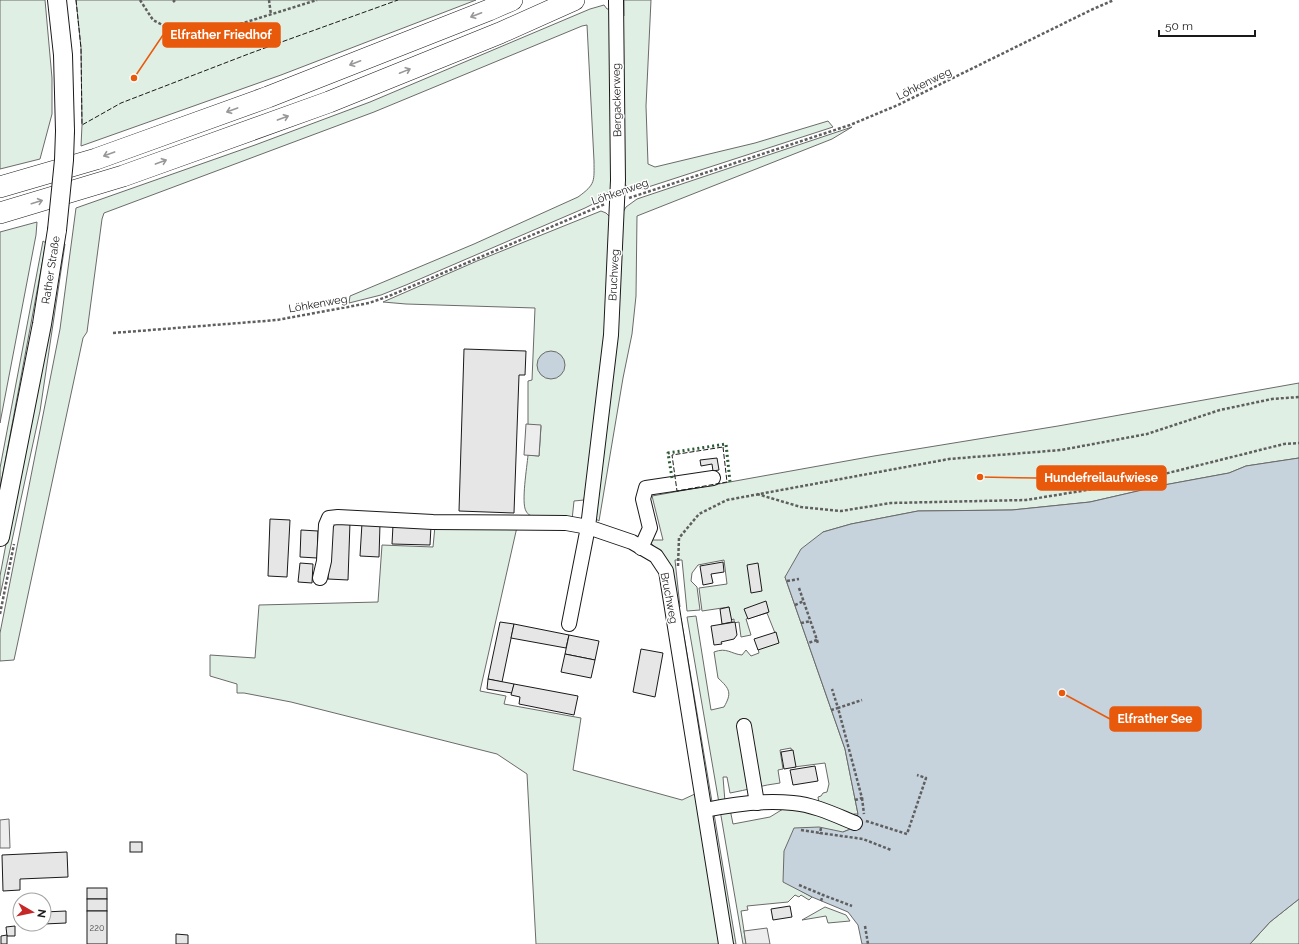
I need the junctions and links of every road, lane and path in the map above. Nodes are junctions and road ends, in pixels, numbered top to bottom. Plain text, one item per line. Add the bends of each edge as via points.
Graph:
1 (56, 0) edge
2 (140, 0) edge
3 (269, 0) edge
4 (317, 0) edge
5 (512, 0) edge
6 (574, 0) edge
7 (616, 0) edge
8 (1114, 0) edge
9 (271, 15) junction
10 (0, 187) edge
11 (617, 201) junction
12 (0, 213) edge
13 (113, 333) dead end
14 (1299, 396) edge
15 (1299, 443) edge
16 (712, 478) dead end
17 (756, 494) junction
18 (588, 527) junction
19 (0, 537) edge
20 (642, 548) junction
21 (678, 566) dead end
22 (320, 578) dead end
23 (799, 579) dead end
24 (787, 582) dead end
25 (799, 588) dead end
26 (804, 601) junction
27 (795, 605) dead end
28 (811, 621) junction
29 (568, 624) dead end
30 (802, 624) dead end
31 (817, 640) junction
32 (808, 643) dead end
33 (818, 644) dead end
34 (832, 689) dead end
35 (862, 700) dead end
36 (838, 708) junction
37 (831, 710) dead end
38 (744, 726) dead end
39 (917, 774) dead end
40 (862, 798) junction
41 (855, 800) dead end
42 (757, 803) junction
43 (705, 810) junction
44 (861, 819) junction
45 (821, 828) dead end
46 (801, 830) dead end
47 (838, 831) dead end
48 (820, 833) junction
49 (837, 836) junction
50 (891, 850) dead end
51 (799, 885) dead end
52 (823, 895) junction
53 (821, 901) dead end
54 (852, 906) dead end
55 (865, 926) dead end
56 (726, 944) edge
57 (868, 944) edge

1 - 19 main road, Rather Straße, bridge via 63,55 65,131 57,230 42,324
2 - 9 path via 154,20 174,31 195,34 224,29
3 - 9 path
4 - 9 path
5 -> 10 highway via 268,97 96,159
12 -> 6 highway via 123,176 329,102 500,33
7 - 11 street, Bergackerweg
8 - 11 path, Löhkenweg via 898,105 850,125
11 - 13 path, Löhkenweg via 369,303 277,320
11 - 18 street, Bruchweg via 611,335
14 - 17 path via 1220,410 1147,434 1069,449 949,458
15 - 17 path via 1284,444 1124,484 1026,500 891,503 841,511 801,507
16 - 20 street via 646,488 643,499 650,528
17 - 21 path via 727,500 699,514 679,538
18 - 20 street, Bruchweg
18 - 22 street via 566,523 329,518
18 - 29 street
20 - 43 street, Bruchweg via 656,556 666,571
23 - 24 path
25 - 26 path
26 - 27 path
26 - 28 path
28 - 30 path
28 - 31 path
31 - 32 path
31 - 33 path
34 - 36 path
35 - 36 path
36 - 37 path
36 - 40 path
38 - 42 street
39 - 44 path via 926,778 907,834
40 - 41 path
40 - 44 path
42 - 43 street
42 - 44 street via 794,803
43 - 56 street, Bruchweg
45 - 48 path
46 - 48 path
47 - 49 path
48 - 49 path
49 - 50 path via 863,839
51 - 52 path
52 - 53 path
52 - 54 path
55 - 57 path

